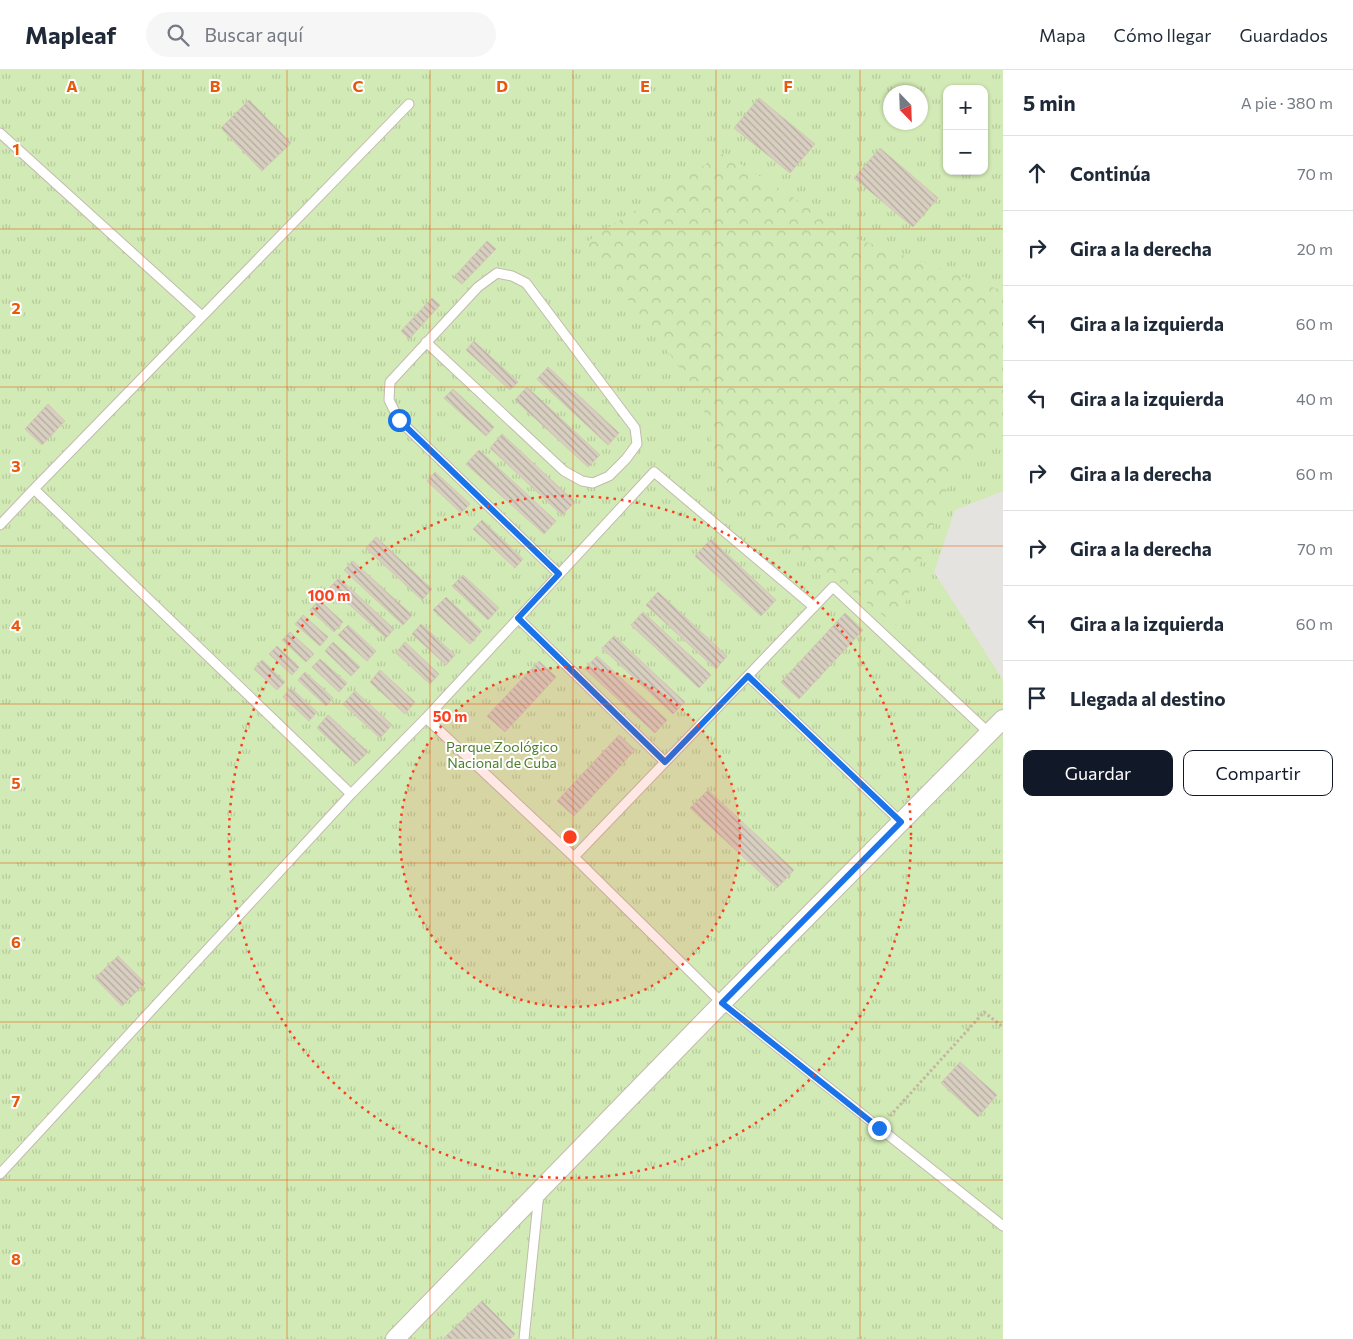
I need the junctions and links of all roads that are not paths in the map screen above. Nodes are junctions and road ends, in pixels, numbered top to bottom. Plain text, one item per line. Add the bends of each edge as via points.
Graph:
1 (409, 104) dead end
2 (0, 134) edge
3 (202, 316) junction
4 (426, 342) junction
5 (34, 489) junction
6 (0, 526) edge
7 (559, 574) junction
8 (814, 607) junction
9 (518, 618) junction
10 (748, 676) junction
11 (426, 718) junction
12 (1003, 719) edge
13 (989, 733) junction
14 (665, 762) junction
15 (351, 794) junction
16 (901, 822) junction
17 (574, 857) junction
18 (722, 1003) junction
19 (0, 1174) edge
20 (539, 1191) junction
21 (1003, 1226) edge
22 (394, 1339) edge
23 (524, 1339) edge

1 - 3 lane
2 - 3 lane
3 - 5 lane
4 - 4 lane via 478,287 497,273 512,276 526,283 625,414 635,428 637,444 609,476 593,484 582,481 564,470
4 - 7 lane via 390,382 389,400 399,420
5 - 6 lane
5 - 15 lane
7 - 8 lane via 654,472
7 - 9 lane
8 - 10 lane
8 - 13 lane via 833,586
9 - 11 lane
9 - 14 lane
10 - 14 lane
10 - 16 lane
11 - 15 lane
11 - 17 lane
12 - 13 street
13 - 16 street
14 - 17 lane
15 - 19 lane
16 - 18 street
17 - 18 lane
18 - 20 street
18 - 21 lane
20 - 22 street
20 - 23 lane

